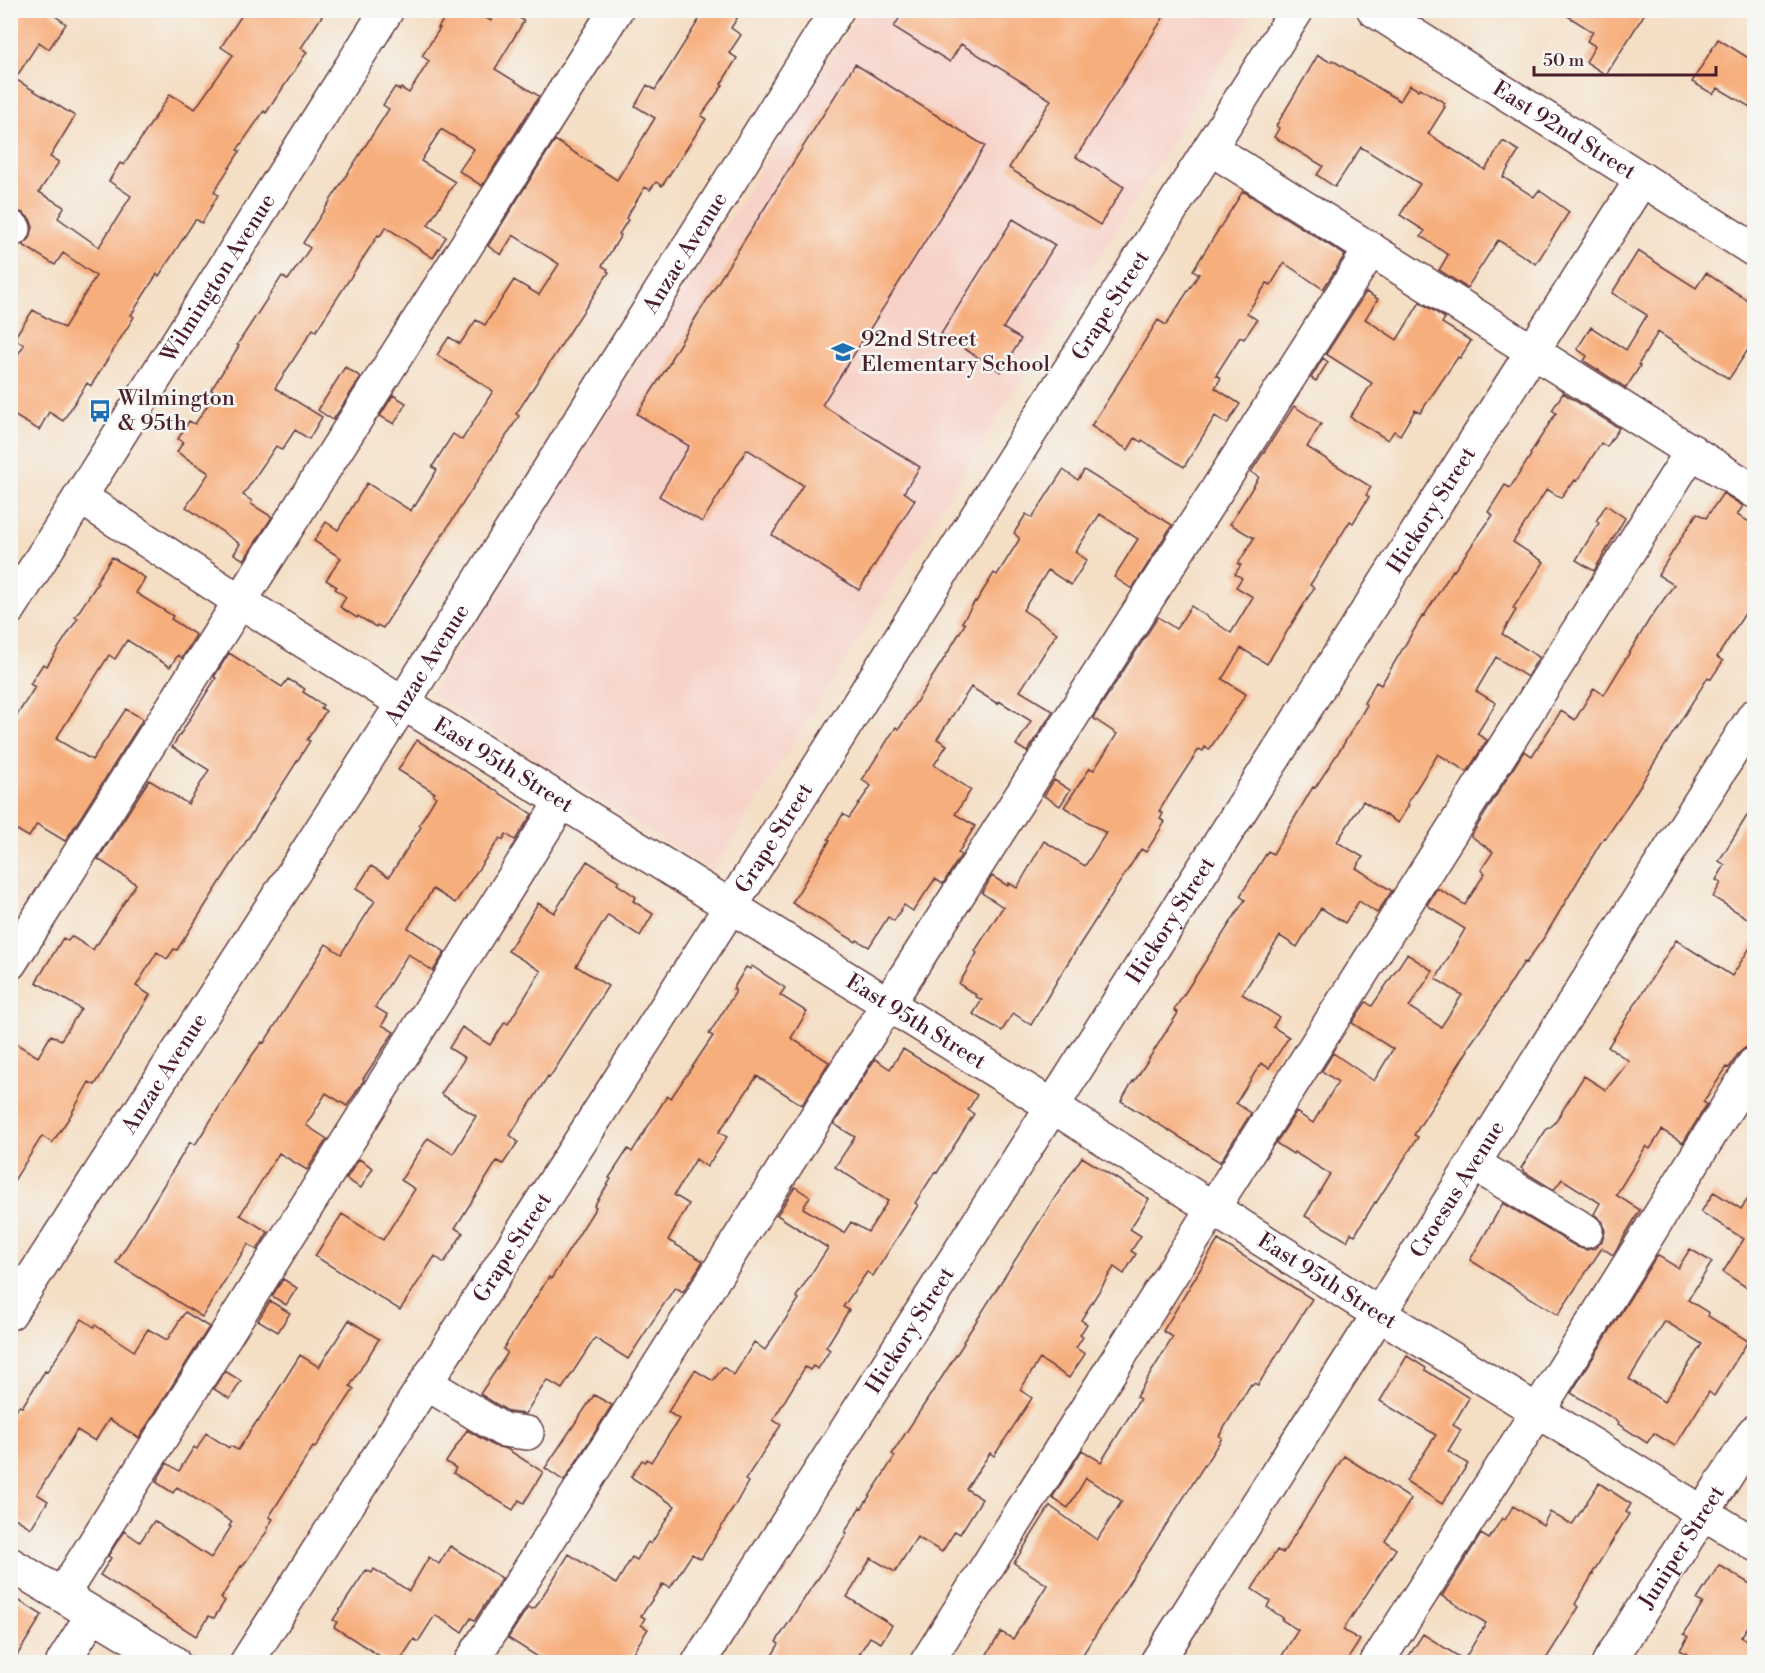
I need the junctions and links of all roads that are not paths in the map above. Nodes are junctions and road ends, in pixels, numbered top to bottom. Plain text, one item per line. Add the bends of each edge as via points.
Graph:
1 (387, 10) edge
2 (616, 10) edge
3 (837, 10) edge
4 (1297, 10) edge
5 (1374, 10) edge
6 (1210, 148) junction
7 (1642, 179) junction
8 (1371, 249) junction
9 (1755, 250) edge
10 (1533, 350) junction
11 (1692, 451) junction
12 (1755, 491) edge
13 (80, 497) junction
14 (241, 602) junction
15 (10, 608) edge
16 (403, 703) junction
17 (1755, 716) edge
18 (562, 801) junction
19 (731, 906) junction
20 (10, 963) edge
21 (888, 1004) junction
22 (1755, 1064) edge
23 (1052, 1106) junction
24 (1474, 1164) junction
25 (1213, 1208) junction
26 (1586, 1231) dead end
27 (10, 1313) edge
28 (1379, 1314) junction
29 (426, 1383) junction
30 (1538, 1411) junction
31 (1755, 1432) edge
32 (527, 1434) dead end
33 (1704, 1512) junction
34 (1755, 1544) edge
35 (10, 1564) edge
36 (62, 1595) junction
37 (93, 1614) junction
38 (63, 1662) edge
39 (173, 1662) edge
40 (247, 1662) edge
41 (471, 1662) edge
42 (699, 1662) edge
43 (927, 1662) edge
44 (1157, 1662) edge
45 (1377, 1662) edge
46 (1609, 1662) edge

1 - 13 street, Wilmington Avenue
2 - 14 street
3 - 16 street, Anzac Avenue
4 - 6 street, Grape Street
5 - 7 street, East 92nd Street
6 - 8 street
6 - 19 street, Grape Street
7 - 9 street, East 92nd Street
7 - 10 street, Hickory Street
8 - 10 street
8 - 21 street
10 - 11 street
10 - 23 street, Hickory Street
11 - 12 street
11 - 25 street
13 - 14 street, East 95th Street
13 - 15 street, Wilmington Avenue
14 - 16 street, East 95th Street
14 - 20 street
16 - 18 street, East 95th Street
16 - 27 street, Anzac Avenue
17 - 24 street, Croesus Avenue
18 - 19 street, East 95th Street
18 - 36 street
19 - 21 street, East 95th Street
19 - 29 street, Grape Street
21 - 23 street, East 95th Street
21 - 41 street
22 - 30 street
23 - 25 street, East 95th Street
23 - 42 street, Hickory Street
24 - 26 street
24 - 28 street, Croesus Avenue
25 - 28 street, East 95th Street
25 - 43 street
28 - 30 street, East 95th Street
28 - 44 street, Croesus Avenue
29 - 32 street via 503,1430
29 - 40 street, Grape Street
30 - 33 street, East 95th Street
30 - 45 street
31 - 33 street, Juniper Street
33 - 34 street, East 95th Street
33 - 46 street, Juniper Street
35 - 36 street
36 - 37 street
37 - 38 street
37 - 39 street

